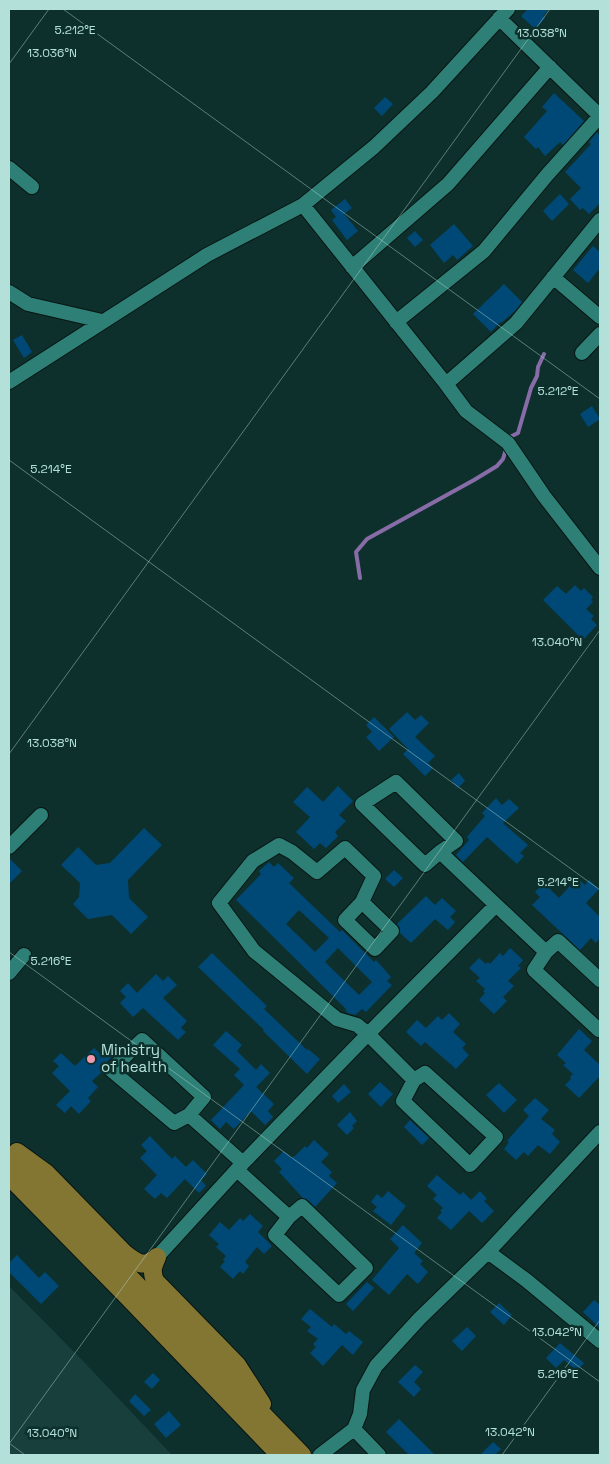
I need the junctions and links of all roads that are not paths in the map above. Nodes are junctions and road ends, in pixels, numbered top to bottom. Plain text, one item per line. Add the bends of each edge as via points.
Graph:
1 (504, 14) edge
2 (550, 67) junction
3 (600, 116) edge
4 (9, 168) edge
5 (32, 186) dead end
6 (303, 205) junction
7 (600, 220) edge
8 (352, 267) junction
9 (553, 277) junction
10 (9, 292) edge
11 (600, 317) edge
12 (102, 321) junction
13 (396, 322) junction
14 (600, 334) edge
15 (582, 353) dead end
16 (9, 382) edge
17 (446, 384) junction
18 (600, 568) edge
19 (41, 815) dead end
20 (9, 847) edge
21 (440, 852) junction
22 (362, 902) dead end
23 (496, 905) junction
24 (546, 952) junction
25 (24, 955) dead end
26 (9, 973) edge
27 (600, 980) edge
28 (600, 1029) edge
29 (368, 1034) junction
30 (414, 1080) junction
31 (189, 1115) junction
32 (600, 1132) edge
33 (9, 1147) edge
34 (9, 1156) edge
35 (240, 1166) junction
36 (9, 1176) edge
37 (289, 1217) junction
38 (488, 1252) junction
39 (158, 1257) junction
40 (600, 1341) edge
41 (354, 1429) junction
42 (285, 1438) junction
43 (280, 1455) edge
44 (302, 1455) edge
45 (320, 1455) edge
46 (379, 1455) edge

1 - 2 street
1 - 6 street via 387,135
2 - 3 street
2 - 8 street via 448,184
3 - 13 street via 484,251
4 - 5 street
6 - 8 street
6 - 12 street via 207,255
7 - 9 street
8 - 13 street
9 - 11 street
9 - 17 street via 516,323
10 - 12 street via 28,304
12 - 16 street
13 - 17 street
14 - 15 street
17 - 18 street via 466,411 508,442 544,496
19 - 20 street
21 - 21 street via 425,865 362,804 396,782 456,841
21 - 23 street
22 - 29 street via 374,876 345,848 317,872 279,845 253,861 219,904 254,950 337,1019 357,1025
23 - 24 street
23 - 29 street
24 - 27 street via 558,941
24 - 28 street via 534,970
25 - 26 street
29 - 30 street
29 - 35 street
30 - 30 street via 426,1073 496,1137 470,1165 403,1101
31 - 31 street via 174,1123 111,1070 142,1040 204,1097
31 - 35 street
32 - 38 street
33 - 39 main road via 46,1172 135,1262 150,1263
34 - 42 main road
35 - 37 street
35 - 39 street
36 - 43 main road
37 - 37 street via 302,1206 366,1268 340,1295 275,1235
38 - 40 street
38 - 41 street via 376,1366 363,1390
39 - 42 main road via 153,1267 155,1280 237,1365
41 - 45 street
41 - 46 street
42 - 44 main road

